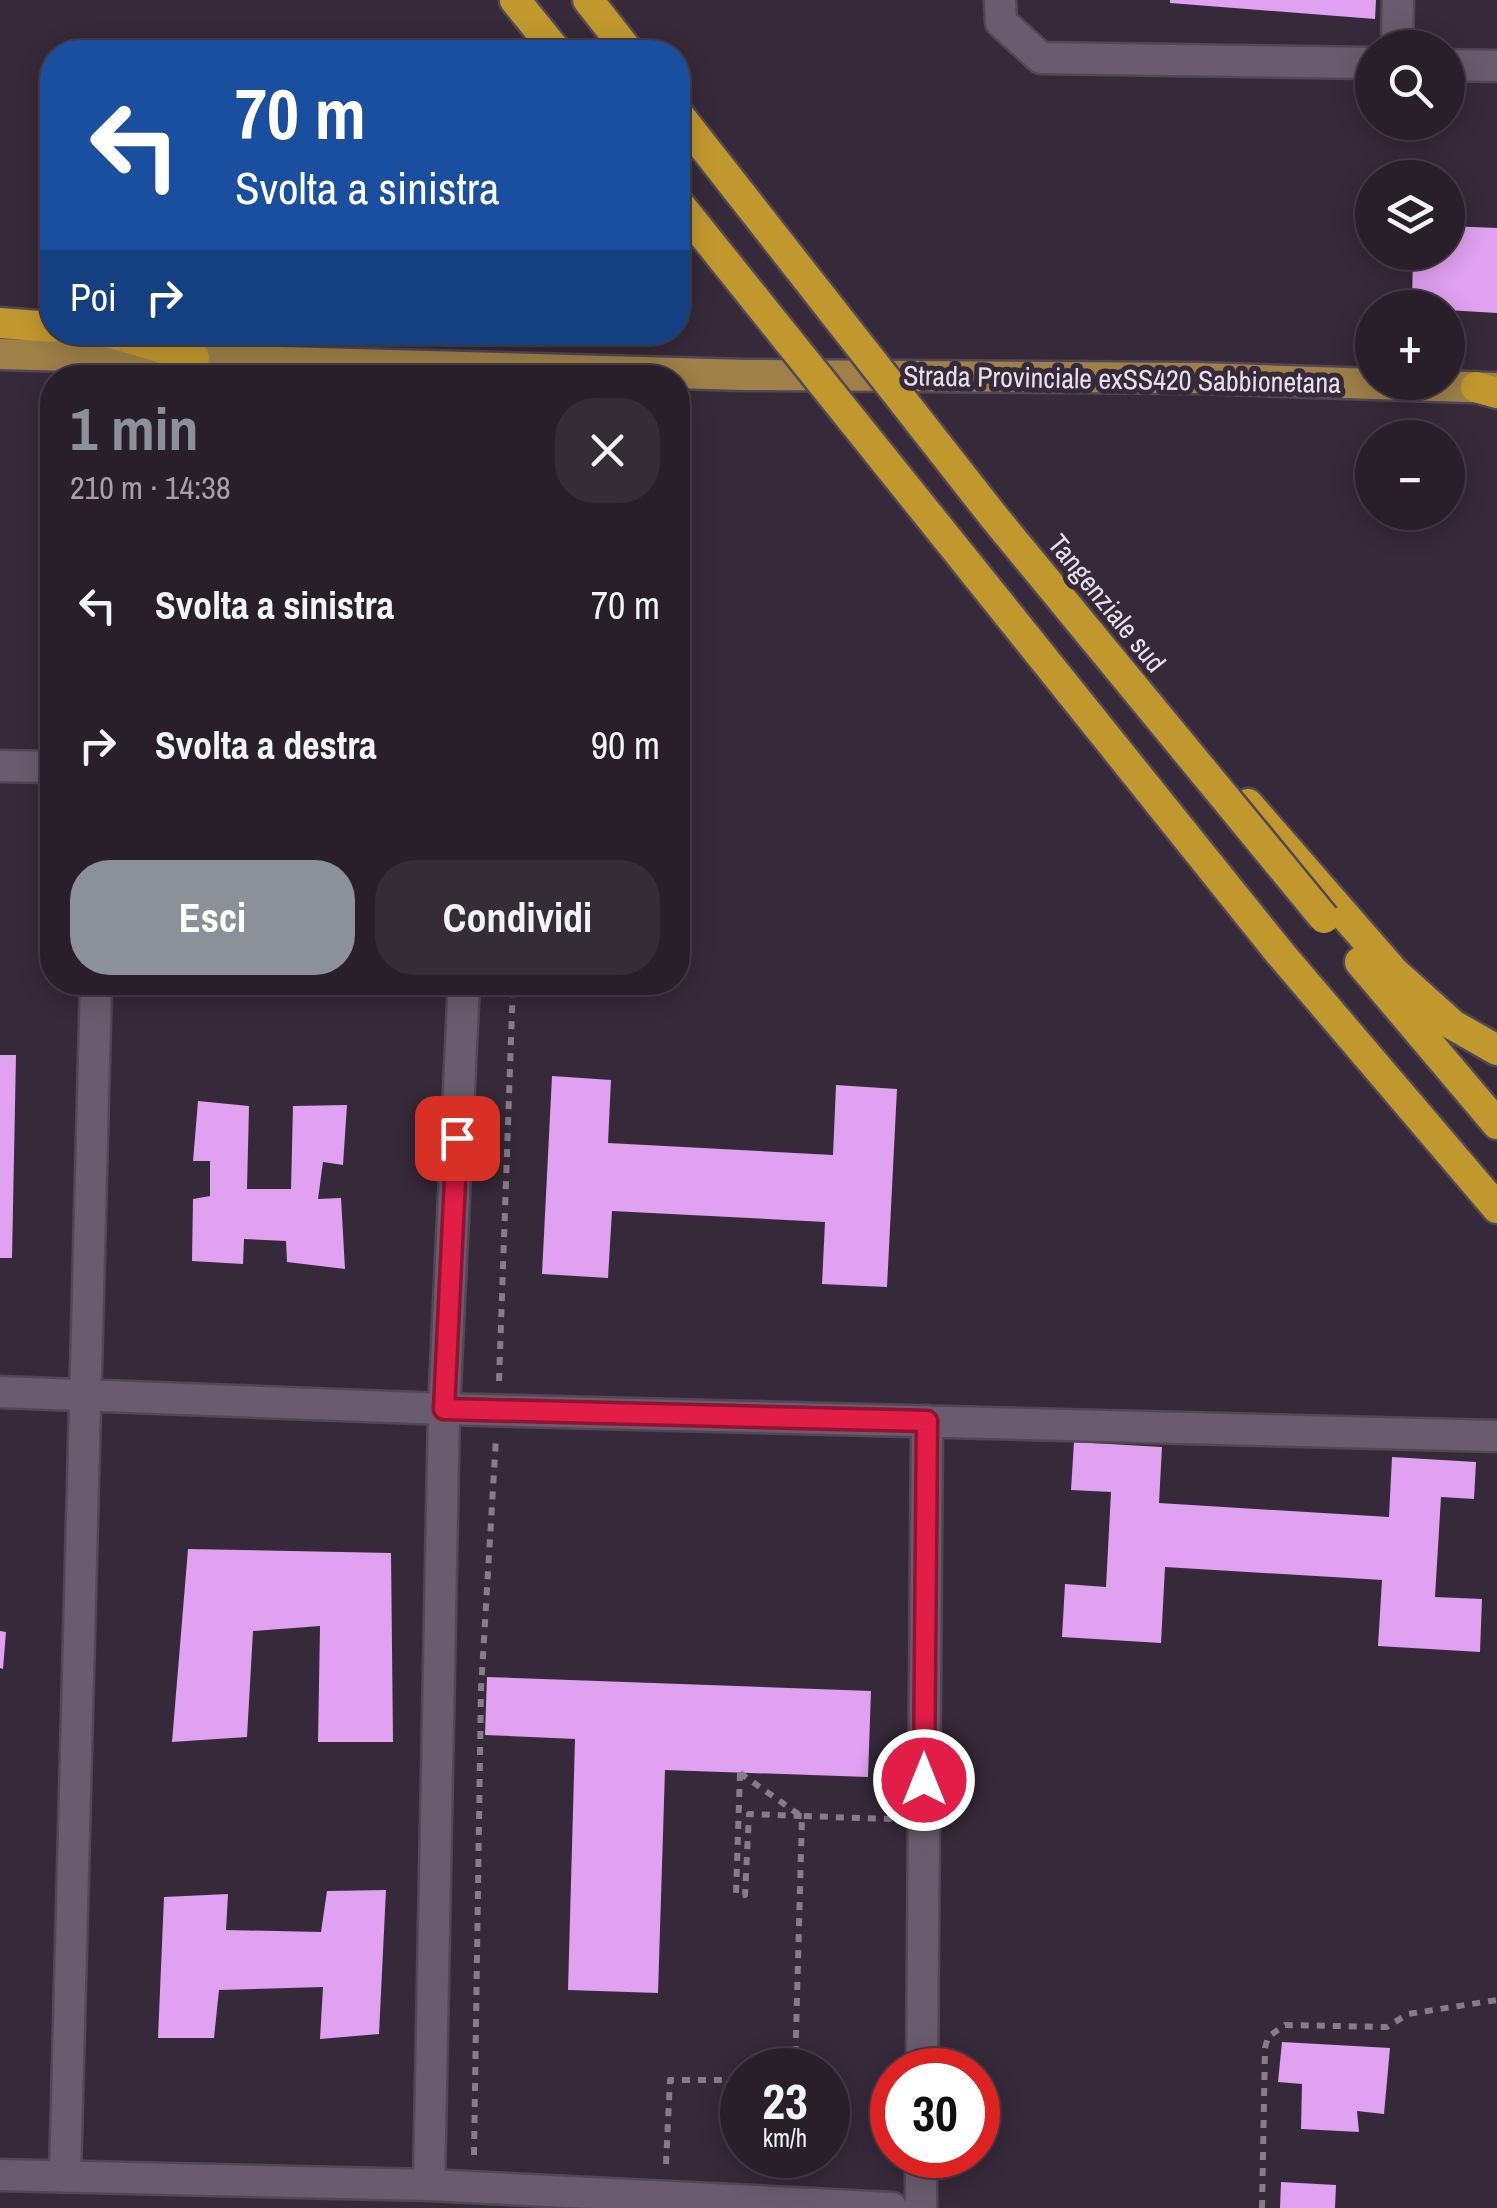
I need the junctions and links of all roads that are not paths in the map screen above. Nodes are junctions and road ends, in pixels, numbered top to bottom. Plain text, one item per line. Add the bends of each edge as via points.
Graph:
1 (515, 0) edge
2 (588, 0) edge
3 (1000, 0) edge
4 (1398, 0) edge
5 (1397, 30) edge
6 (547, 40) edge
7 (620, 40) edge
8 (1355, 63) edge
9 (1465, 65) edge
10 (1497, 66) edge
11 (690, 129) edge
12 (690, 218) edge
13 (0, 323) edge
14 (40, 326) edge
15 (153, 345) edge
16 (0, 354) edge
17 (194, 357) junction
18 (407, 365) edge
19 (690, 375) edge
20 (1490, 389) edge
21 (0, 766) edge
22 (40, 766) edge
23 (1331, 912) junction
24 (96, 995) edge
25 (463, 995) edge
26 (1497, 1050) edge
27 (1497, 1124) edge
28 (1497, 1208) edge
29 (0, 1392) edge
30 (85, 1395) junction
31 (444, 1409) junction
32 (927, 1421) junction
33 (1497, 1436) edge
34 (922, 2048) edge
35 (0, 2175) edge
36 (65, 2176) junction
37 (921, 2178) edge
38 (430, 2185) junction
39 (892, 2208) edge
40 (921, 2208) edge

1 - 6 highway
2 - 7 highway
3 - 8 street via 1000,22 1041,58
4 - 5 street
9 - 10 street
11 - 23 highway, Tangenziale sud, bridge via 994,517
12 - 28 highway, bridge via 1279,952
13 - 14 highway
15 - 17 highway
16 - 17 main road, Strada Provinciale exSS420 Sabbionetana
17 - 18 main road, Strada Provinciale exSS420 Sabbionetana
19 - 20 main road, Strada Provinciale exSS420 Sabbionetana via 1198,378
21 - 22 street
23 - 26 highway via 1453,1025
23 - 27 highway, Tangenziale sud
24 - 30 street
25 - 31 street
29 - 30 street
30 - 31 street
30 - 36 street
31 - 32 street
31 - 38 street
32 - 33 street
32 - 34 street
35 - 36 street
36 - 38 street
37 - 40 street
38 - 39 street

